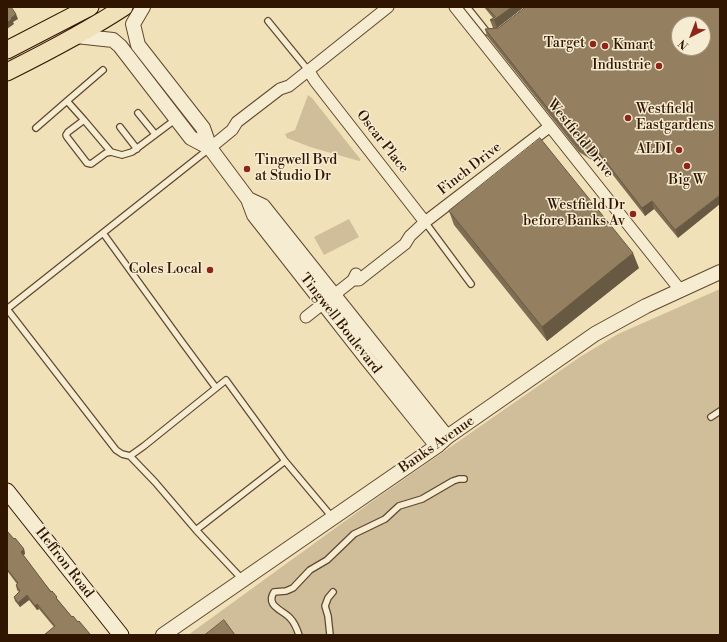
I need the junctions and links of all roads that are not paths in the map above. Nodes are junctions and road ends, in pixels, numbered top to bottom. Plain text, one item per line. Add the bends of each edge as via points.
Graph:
1 (90, 7) edge
2 (124, 7) edge
3 (143, 7) edge
4 (388, 7) edge
5 (455, 7) edge
6 (467, 7) edge
7 (268, 21) dead end
8 (498, 32) edge
9 (76, 36) junction
10 (7, 50) edge
11 (103, 70) dead end
12 (308, 70) junction
13 (7, 72) edge
14 (67, 101) junction
15 (138, 113) dead end
16 (176, 118) junction
17 (84, 120) junction
18 (120, 127) dead end
19 (549, 127) junction
20 (36, 128) dead end
21 (155, 134) junction
22 (138, 148) junction
23 (210, 148) junction
24 (111, 152) junction
25 (425, 222) junction
26 (103, 233) junction
27 (720, 272) edge
28 (471, 284) dead end
29 (681, 290) junction
30 (329, 300) junction
31 (7, 309) edge
32 (306, 317) dead end
33 (216, 388) junction
34 (720, 411) edge
35 (711, 417) dead end
36 (442, 441) junction
37 (130, 456) junction
38 (285, 461) junction
39 (464, 479) dead end
40 (7, 491) edge
41 (332, 517) junction
42 (196, 530) junction
43 (242, 580) junction
44 (333, 592) dead end
45 (121, 635) edge
46 (163, 635) edge
47 (299, 635) edge
48 (330, 635) edge

1 - 10 main road
2 - 9 main road
3 - 23 street, Tingwell Boulevard via 133,24 138,45 204,128
4 - 12 street
5 - 19 street, Westfield Drive
6 - 8 lane via 487,32
7 - 12 lane, Oscar Place
9 - 13 main road
9 - 16 street, Tingwell Boulevard via 113,40
11 - 14 lane
12 - 23 street via 289,86 284,95 242,128 232,130
12 - 25 street, Oscar Place
14 - 17 lane
14 - 20 lane
15 - 21 lane
16 - 21 lane
16 - 23 street, Tingwell Boulevard via 191,138
17 - 24 lane
17 - 24 lane via 66,135 84,160 91,164
18 - 22 lane
19 - 25 street, Finch Drive
19 - 29 street, Westfield Drive
21 - 22 lane
22 - 24 lane via 122,155
23 - 26 lane
23 - 30 street, Tingwell Boulevard via 248,199 254,215
25 - 28 lane, Oscar Place
25 - 30 street, Finch Drive via 405,244
26 - 31 lane
26 - 33 lane
27 - 29 street, Banks Avenue
29 - 36 street, Banks Avenue via 595,334
30 - 32 street, Finch Drive
30 - 36 street, Tingwell Boulevard via 367,359
31 - 37 lane via 116,450
33 - 37 lane
33 - 38 lane via 226,380
34 - 35 lane
36 - 41 street, Banks Avenue
37 - 42 lane
38 - 41 lane
38 - 42 lane
39 - 47 lane via 448,484 426,497 399,506 385,519 349,538 327,560 306,573 292,588 274,592 271,601 273,605 290,617
40 - 45 main road, Heffron Road
41 - 43 street, Banks Avenue
42 - 43 lane
43 - 46 street, Banks Avenue
44 - 48 lane via 325,606

